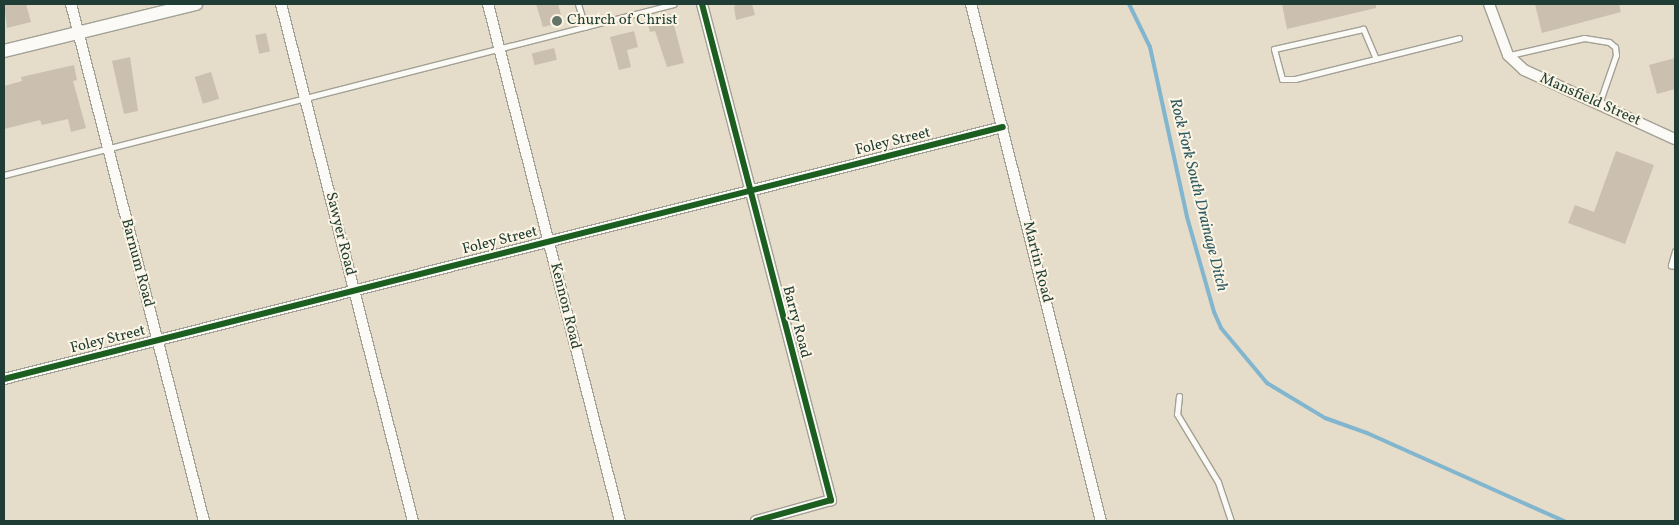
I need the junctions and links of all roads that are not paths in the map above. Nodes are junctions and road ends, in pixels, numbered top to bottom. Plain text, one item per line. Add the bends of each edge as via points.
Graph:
1 (71, 4) edge
2 (196, 4) edge
3 (281, 4) edge
4 (488, 4) edge
5 (578, 4) edge
6 (674, 4) edge
7 (702, 4) edge
8 (971, 4) edge
9 (1490, 4) edge
10 (585, 28) junction
11 (78, 33) junction
12 (1460, 38) dead end
13 (500, 50) junction
14 (4, 51) edge
15 (1508, 55) junction
16 (1376, 59) junction
17 (305, 98) junction
18 (1599, 104) junction
19 (1003, 127) junction
20 (1675, 139) edge
21 (107, 149) junction
22 (4, 175) edge
23 (748, 191) junction
24 (548, 242) junction
25 (1675, 250) edge
26 (1675, 266) edge
27 (354, 290) junction
28 (157, 340) junction
29 (4, 379) edge
30 (1179, 396) dead end
31 (204, 521) edge
32 (413, 521) edge
33 (620, 521) edge
34 (756, 521) edge
35 (1102, 521) edge
36 (1231, 521) edge

1 - 11 street, Barnum Road
2 - 11 street
3 - 17 street, Sawyer Road
4 - 13 street, Kennon Road
5 - 10 lane
6 - 10 lane
7 - 23 street, Barry Road
8 - 19 street, Martin Road
9 - 15 street
10 - 13 lane
11 - 14 street
11 - 21 street, Barnum Road
12 - 16 lane
13 - 17 lane
13 - 24 street, Kennon Road
15 - 18 street, Mansfield Street via 1524,70
15 - 18 lane via 1584,38 1609,42 1615,47 1616,55
16 - 16 lane via 1295,79 1282,79 1274,49 1363,29
17 - 21 lane
17 - 27 street, Sawyer Road
18 - 20 street, Mansfield Street
19 - 23 street, Foley Street
19 - 35 street, Martin Road
21 - 22 lane
21 - 28 street, Barnum Road
23 - 24 street, Foley Street
23 - 34 street, Barry Road via 831,500
24 - 27 street, Foley Street
24 - 33 street, Kennon Road
25 - 26 lane via 1671,265
27 - 28 street, Foley Street
27 - 32 street, Sawyer Road
28 - 29 street, Foley Street
28 - 31 street, Barnum Road
30 - 36 lane via 1177,414 1218,482

